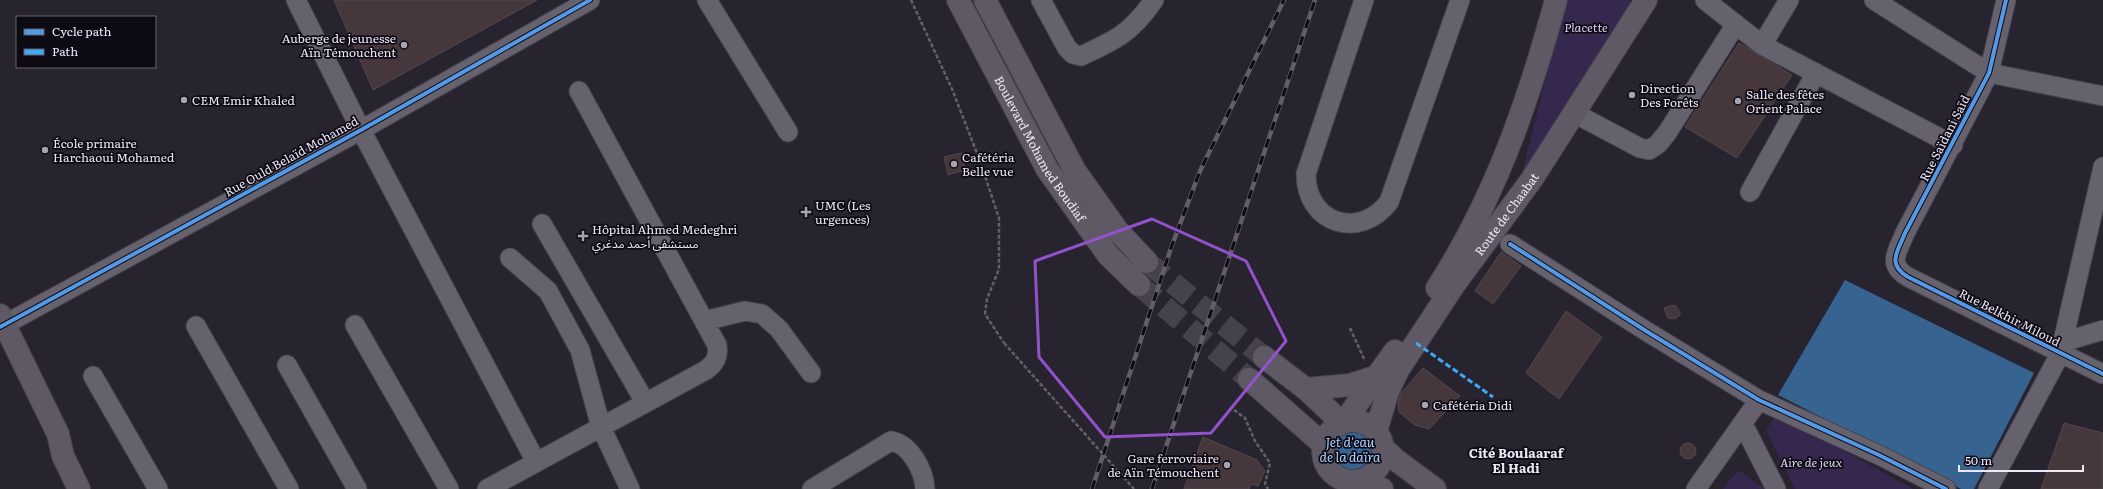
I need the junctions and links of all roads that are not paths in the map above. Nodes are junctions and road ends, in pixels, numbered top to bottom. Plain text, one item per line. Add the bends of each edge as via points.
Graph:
1 (296, 0) edge
2 (590, 0) edge
3 (707, 0) edge
4 (958, 0) edge
5 (986, 0) edge
6 (1041, 0) edge
7 (1364, 0) edge
8 (1556, 0) edge
9 (1646, 0) edge
10 (1705, 0) edge
11 (1789, 0) edge
12 (1874, 0) edge
13 (2006, 0) edge
14 (1144, 5) edge
15 (1453, 5) edge
16 (1736, 24) junction
17 (1762, 45) junction
18 (1989, 72) junction
19 (1816, 73) junction
20 (579, 91) dead end
21 (2103, 96) edge
22 (1574, 114) junction
23 (361, 130) junction
24 (788, 132) dead end
25 (1953, 145) junction
26 (2103, 167) edge
27 (1750, 192) dead end
28 (542, 224) dead end
29 (1510, 244) dead end
30 (510, 258) dead end
31 (1147, 262) tunnel mouth
32 (1908, 277) joint
33 (1139, 285) tunnel mouth
34 (704, 321) junction
35 (2, 322) edge
36 (355, 325) dead end
37 (196, 326) dead end
38 (2103, 330) edge
39 (2061, 348) junction
40 (0, 349) edge
41 (1264, 357) tunnel mouth
42 (286, 365) dead end
43 (1373, 371) junction
44 (811, 374) dead end
45 (2103, 374) edge
46 (93, 376) dead end
47 (1249, 379) tunnel mouth
48 (1306, 389) junction
49 (1759, 400) junction
50 (645, 402) junction
51 (1343, 423) junction
52 (1743, 424) junction
53 (601, 427) junction
54 (1379, 440) junction
55 (1324, 445) junction
56 (63, 456) junction
57 (536, 462) junction
58 (1327, 479) edge
59 (1356, 483) edge
60 (78, 489) edge
61 (158, 489) edge
62 (289, 489) edge
63 (357, 489) edge
64 (449, 489) edge
65 (486, 489) edge
66 (630, 489) edge
67 (812, 489) edge
68 (924, 489) edge
69 (1382, 489) edge
70 (1434, 489) edge
71 (1696, 489) edge
72 (1776, 489) edge
73 (1946, 489) edge
74 (1988, 489) edge

1 - 23 street
2 - 23 street, Rue Ould Belaïd Mohamed
3 - 24 street
4 - 33 main road, Boulevard Mohamed Boudiaf via 1047,169 1108,255
5 - 31 main road, Boulevard Mohamed Boudiaf via 1075,171 1117,230
6 - 14 street via 1067,48 1080,56 1126,33
7 - 15 street via 1306,174 1309,196 1315,206 1323,214 1343,223 1364,222 1382,211 1389,202
8 - 43 main road, Route de Chaabat via 1519,122 1491,189 1443,279
9 - 22 main road, Route de Chaabat
10 - 16 street
11 - 17 street
12 - 18 street
13 - 18 street, Rue Saïdani Saïd
16 - 17 street
16 - 22 street via 1668,133 1648,150
17 - 19 street
18 - 21 street
18 - 25 street, Rue Saïdani Saïd
19 - 25 street
19 - 27 street
20 - 34 street
22 - 54 main road, Route de Chaabat via 1532,179 1454,285 1398,370 1388,390
23 - 35 street, Rue Ould Belaïd Mohamed
23 - 57 street
25 - 32 street, Rue Saïdani Saïd via 1905,233 1895,257 1897,269
26 - 39 street
28 - 50 street
29 - 49 street
30 - 53 street via 548,292 580,350
32 - 39 street, Rue Belkhir Miloud
34 - 44 street via 745,311 762,314 779,329
34 - 50 street via 717,345 718,353 714,363 706,370
35 - 56 main road via 58,434
36 - 64 street
37 - 62 street
38 - 39 street
39 - 45 street, Rue Belkhir Miloud
39 - 74 street
40 - 56 main road via 50,442
41 - 48 main road
42 - 63 street
43 - 48 main road via 1350,385
43 - 51 main road, Route de Chaabat
46 - 61 street
47 - 55 main road
48 - 51 main road
49 - 52 street
49 - 73 street
50 - 53 street
51 - 54 main road via 1361,422
51 - 55 main road via 1330,432
52 - 71 street
52 - 72 street
53 - 57 street
53 - 66 street
54 - 59 main road via 1379,464 1371,474
54 - 70 main road via 1396,460
55 - 58 main road
56 - 60 main road
57 - 65 street
58 - 59 main road via 1342,478
59 - 69 main road
67 - 68 street via 891,441 900,442 908,450 919,466

